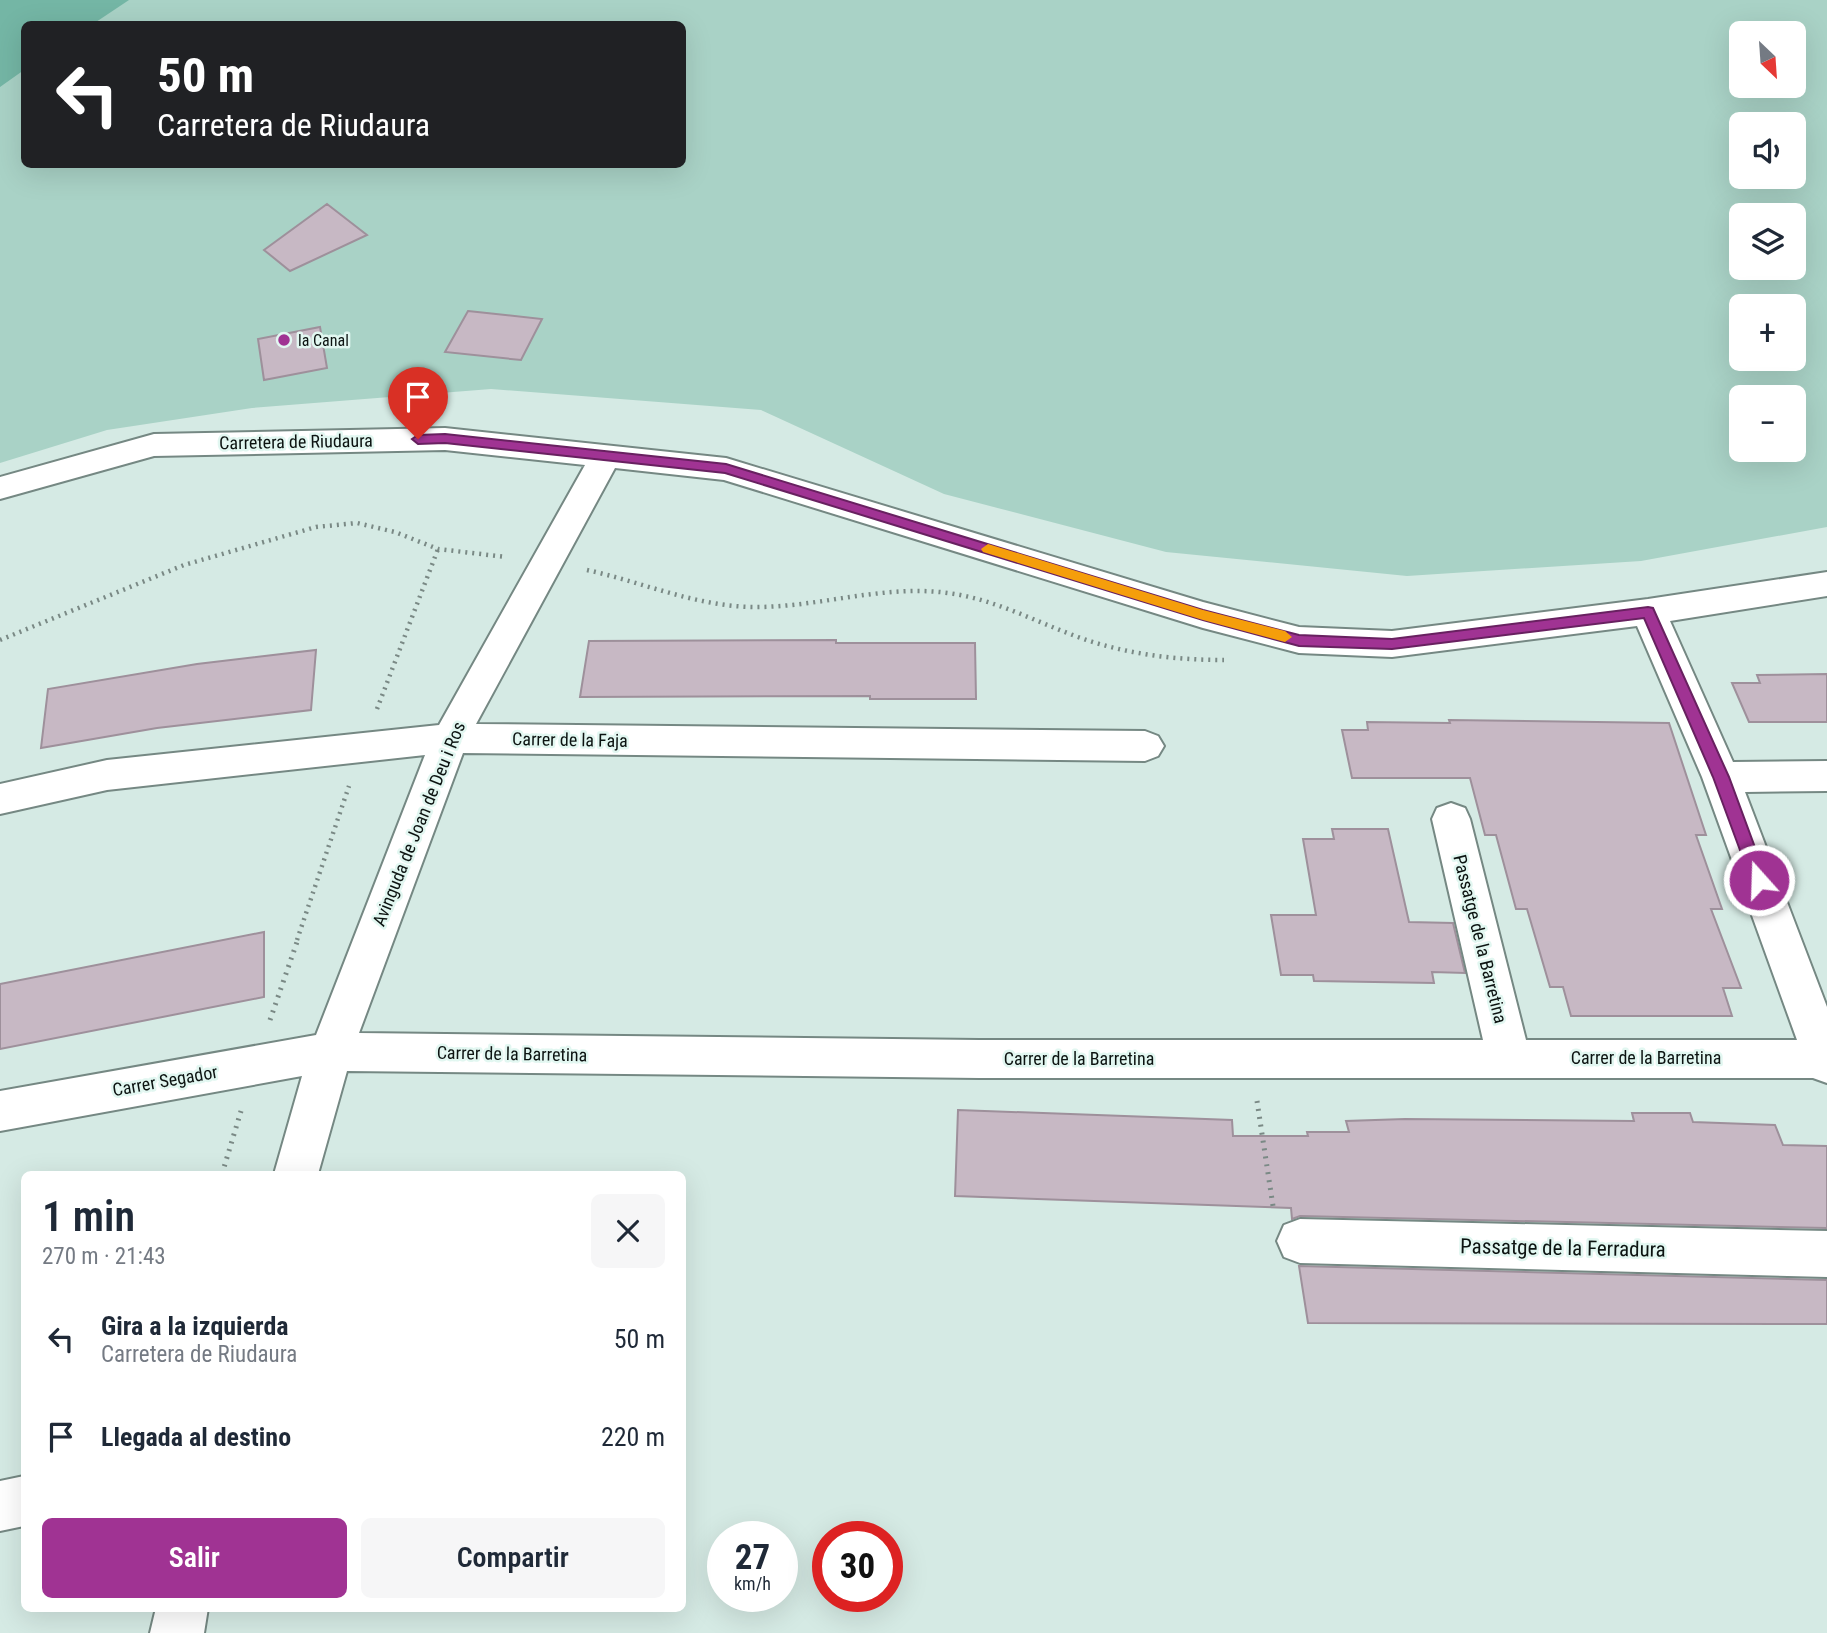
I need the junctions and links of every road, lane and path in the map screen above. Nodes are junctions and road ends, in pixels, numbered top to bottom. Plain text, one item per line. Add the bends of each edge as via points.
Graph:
1 (606, 456) junction
2 (0, 488) edge
3 (438, 549) junction
4 (517, 559) dead end
5 (586, 570) dead end
6 (1827, 584) edge
7 (1648, 612) junction
8 (0, 640) edge
9 (1232, 660) dead end
10 (374, 716) dead end
11 (450, 738) junction
12 (1144, 746) dead end
13 (1827, 776) edge
14 (1721, 777) junction
15 (351, 781) dead end
16 (0, 799) edge
17 (1451, 819) dead end
18 (267, 1029) dead end
19 (331, 1052) junction
20 (1250, 1058) junction
21 (1509, 1058) junction
22 (1826, 1061) edge
23 (242, 1108) dead end
24 (0, 1111) edge
25 (223, 1171) edge
26 (297, 1171) edge
27 (1300, 1241) joint
28 (1827, 1254) edge
29 (21, 1502) edge
30 (0, 1506) edge
31 (181, 1612) edge
32 (177, 1633) edge

1 - 2 street, Carretera de Riudaura via 445,439 153,445
1 - 7 street, Carretera de Riudaura via 726,469 1299,640 1392,644
1 - 11 street, Avinguda de Joan de Deu i Ros
3 - 4 path
3 - 8 path via 396,531 357,523 316,527 184,565
3 - 10 path
5 - 9 path via 688,599 748,607 922,593 968,596 1125,650 1203,661
6 - 7 street, Carretera de Riudaura
7 - 14 street
11 - 12 street, Carrer de la Faja
11 - 16 street, Carrer de la Faja via 107,775
11 - 19 street, Avinguda de Joan de Deu i Ros
13 - 14 street
14 - 22 street
15 - 18 path
17 - 21 street, Passatge de la Barretina
19 - 20 street, Carrer de la Barretina
19 - 24 street, Carrer Segador
19 - 26 street, Avinguda de Joan de Deu i Ros
20 - 21 street, Carrer de la Barretina
20 - 27 path via 1275,1220 1284,1233
21 - 22 street, Carrer de la Barretina
23 - 25 path
27 - 28 street, Passatge de la Ferradura
29 - 30 street
31 - 32 street

